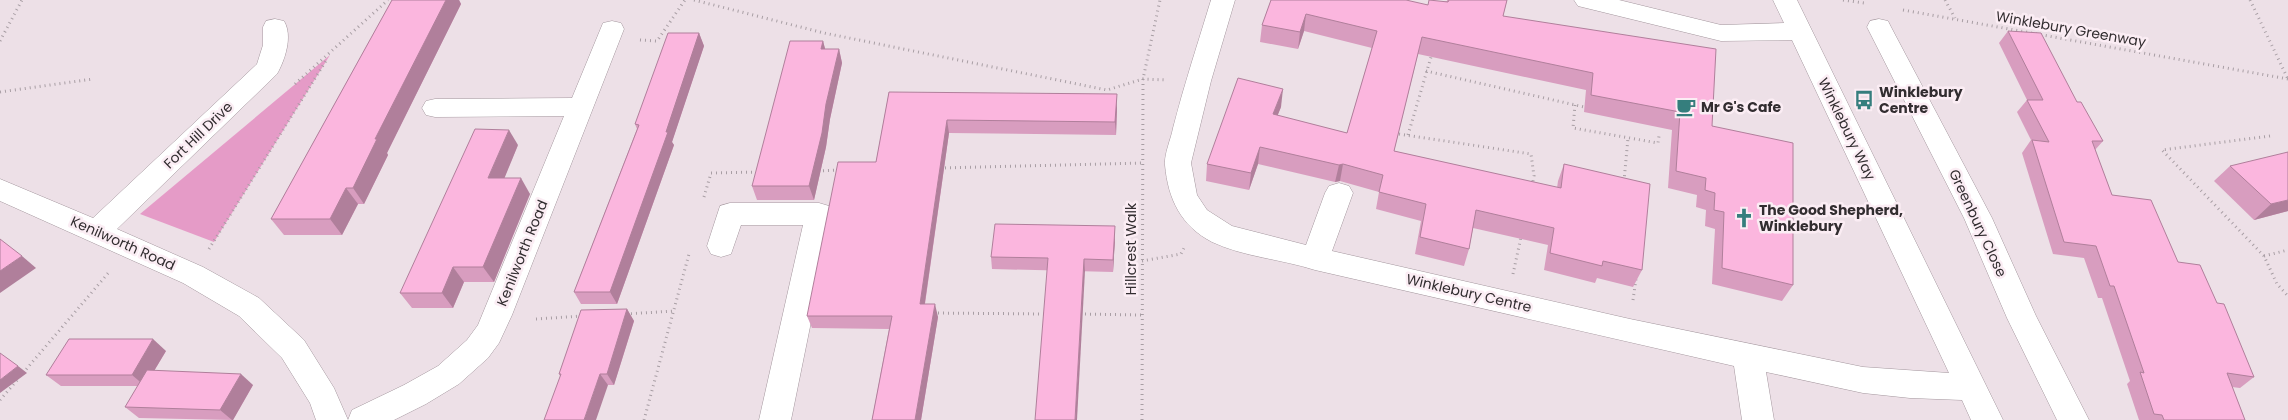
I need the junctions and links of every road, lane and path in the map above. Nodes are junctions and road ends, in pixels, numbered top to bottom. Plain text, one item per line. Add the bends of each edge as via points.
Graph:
1 (22, 0) edge
2 (685, 0) edge
3 (694, 0) edge
4 (1160, 0) edge
5 (1223, 0) edge
6 (1586, 0) edge
7 (1785, 0) edge
8 (1843, 0) edge
9 (1945, 0) edge
10 (2250, 0) edge
11 (1850, 1) edge
12 (1881, 13) junction
13 (1955, 18) junction
14 (275, 27) dead end
15 (1800, 31) junction
16 (610, 34) joint
17 (0, 41) edge
18 (330, 55) dead end
19 (1431, 57) edge
20 (1426, 71) junction
21 (93, 79) dead end
22 (1143, 79) junction
23 (2288, 79) edge
24 (1198, 81) junction
25 (0, 92) edge
26 (1574, 105) junction
27 (581, 107) junction
28 (1584, 107) dead end
29 (435, 108) dead end
30 (1399, 134) edge
31 (1408, 135) junction
32 (1659, 136) dead end
33 (2270, 136) dead end
34 (1628, 138) junction
35 (1623, 187) edge
36 (0, 189) edge
37 (1339, 193) dead end
38 (1530, 196) edge
39 (1197, 218) junction
40 (97, 231) junction
41 (1522, 234) edge
42 (131, 246) junction
43 (721, 246) dead end
44 (2288, 250) edge
45 (2264, 256) junction
46 (1315, 258) junction
47 (1142, 262) junction
48 (193, 275) junction
49 (1636, 275) edge
50 (2288, 296) edge
51 (1507, 302) junction
52 (674, 311) dead end
53 (926, 313) edge
54 (625, 314) edge
55 (1054, 314) edge
56 (1073, 314) edge
57 (1142, 315) junction
58 (585, 316) edge
59 (536, 319) dead end
60 (1630, 331) junction
61 (1748, 356) junction
62 (1971, 386) junction
63 (0, 400) edge
64 (332, 420) edge
65 (363, 420) edge
66 (775, 420) edge
67 (1142, 420) edge
68 (1758, 420) edge
69 (1987, 420) edge
70 (2073, 420) edge

1 - 17 path
2 - 16 path via 657,41
3 - 22 path via 824,33 1107,90
4 - 22 path, Hillcrest Walk
5 - 24 street, Winklebury Centre
6 - 15 street via 1721,33
7 - 15 street, Winklebury Way
8 - 11 path, Winklebury Greenway
9 - 13 path
10 - 23 path
11 - 12 path, Winklebury Greenway
12 - 13 path, Winklebury Greenway
12 - 70 street, Greenbury Close via 2022,318
13 - 23 path, Winklebury Greenway
14 - 40 street, Fort Hill Drive via 275,45 268,68
15 - 62 street, Winklebury Way
16 - 27 street, Kenilworth Road
18 - 48 path
19 - 20 path
20 - 26 path
20 - 31 path
21 - 25 path
22 - 24 path
22 - 47 path, Hillcrest Walk
24 - 39 street, Winklebury Centre via 1178,164 1184,197
26 - 28 path
26 - 34 path via 1573,128
27 - 29 street
27 - 65 street, Kenilworth Road via 488,334 465,363 430,388
30 - 31 path
31 - 38 path via 1531,154 1534,176
32 - 34 path via 1658,143
33 - 45 path via 2162,150
34 - 35 path
36 - 40 street, Kenilworth Road
37 - 46 street
39 - 46 street, Winklebury Centre via 1222,234 1248,243
39 - 47 path via 1181,254
40 - 42 street, Kenilworth Road
41 - 51 path
42 - 48 street, Kenilworth Road
42 - 63 path
43 - 66 street via 730,214 819,214
44 - 45 path
45 - 50 path via 2276,284
46 - 51 street, Winklebury Centre
47 - 57 path, Hillcrest Walk
48 - 64 street, Kenilworth Road via 249,307 293,349 323,397
49 - 60 path
51 - 60 street, Winklebury Centre
52 - 54 path
53 - 55 path
56 - 57 path
57 - 67 path, Hillcrest Walk
58 - 59 path
60 - 61 street, Winklebury Centre
61 - 62 street, Winklebury Centre via 1863,380
61 - 68 street
62 - 69 street, Winklebury Way

